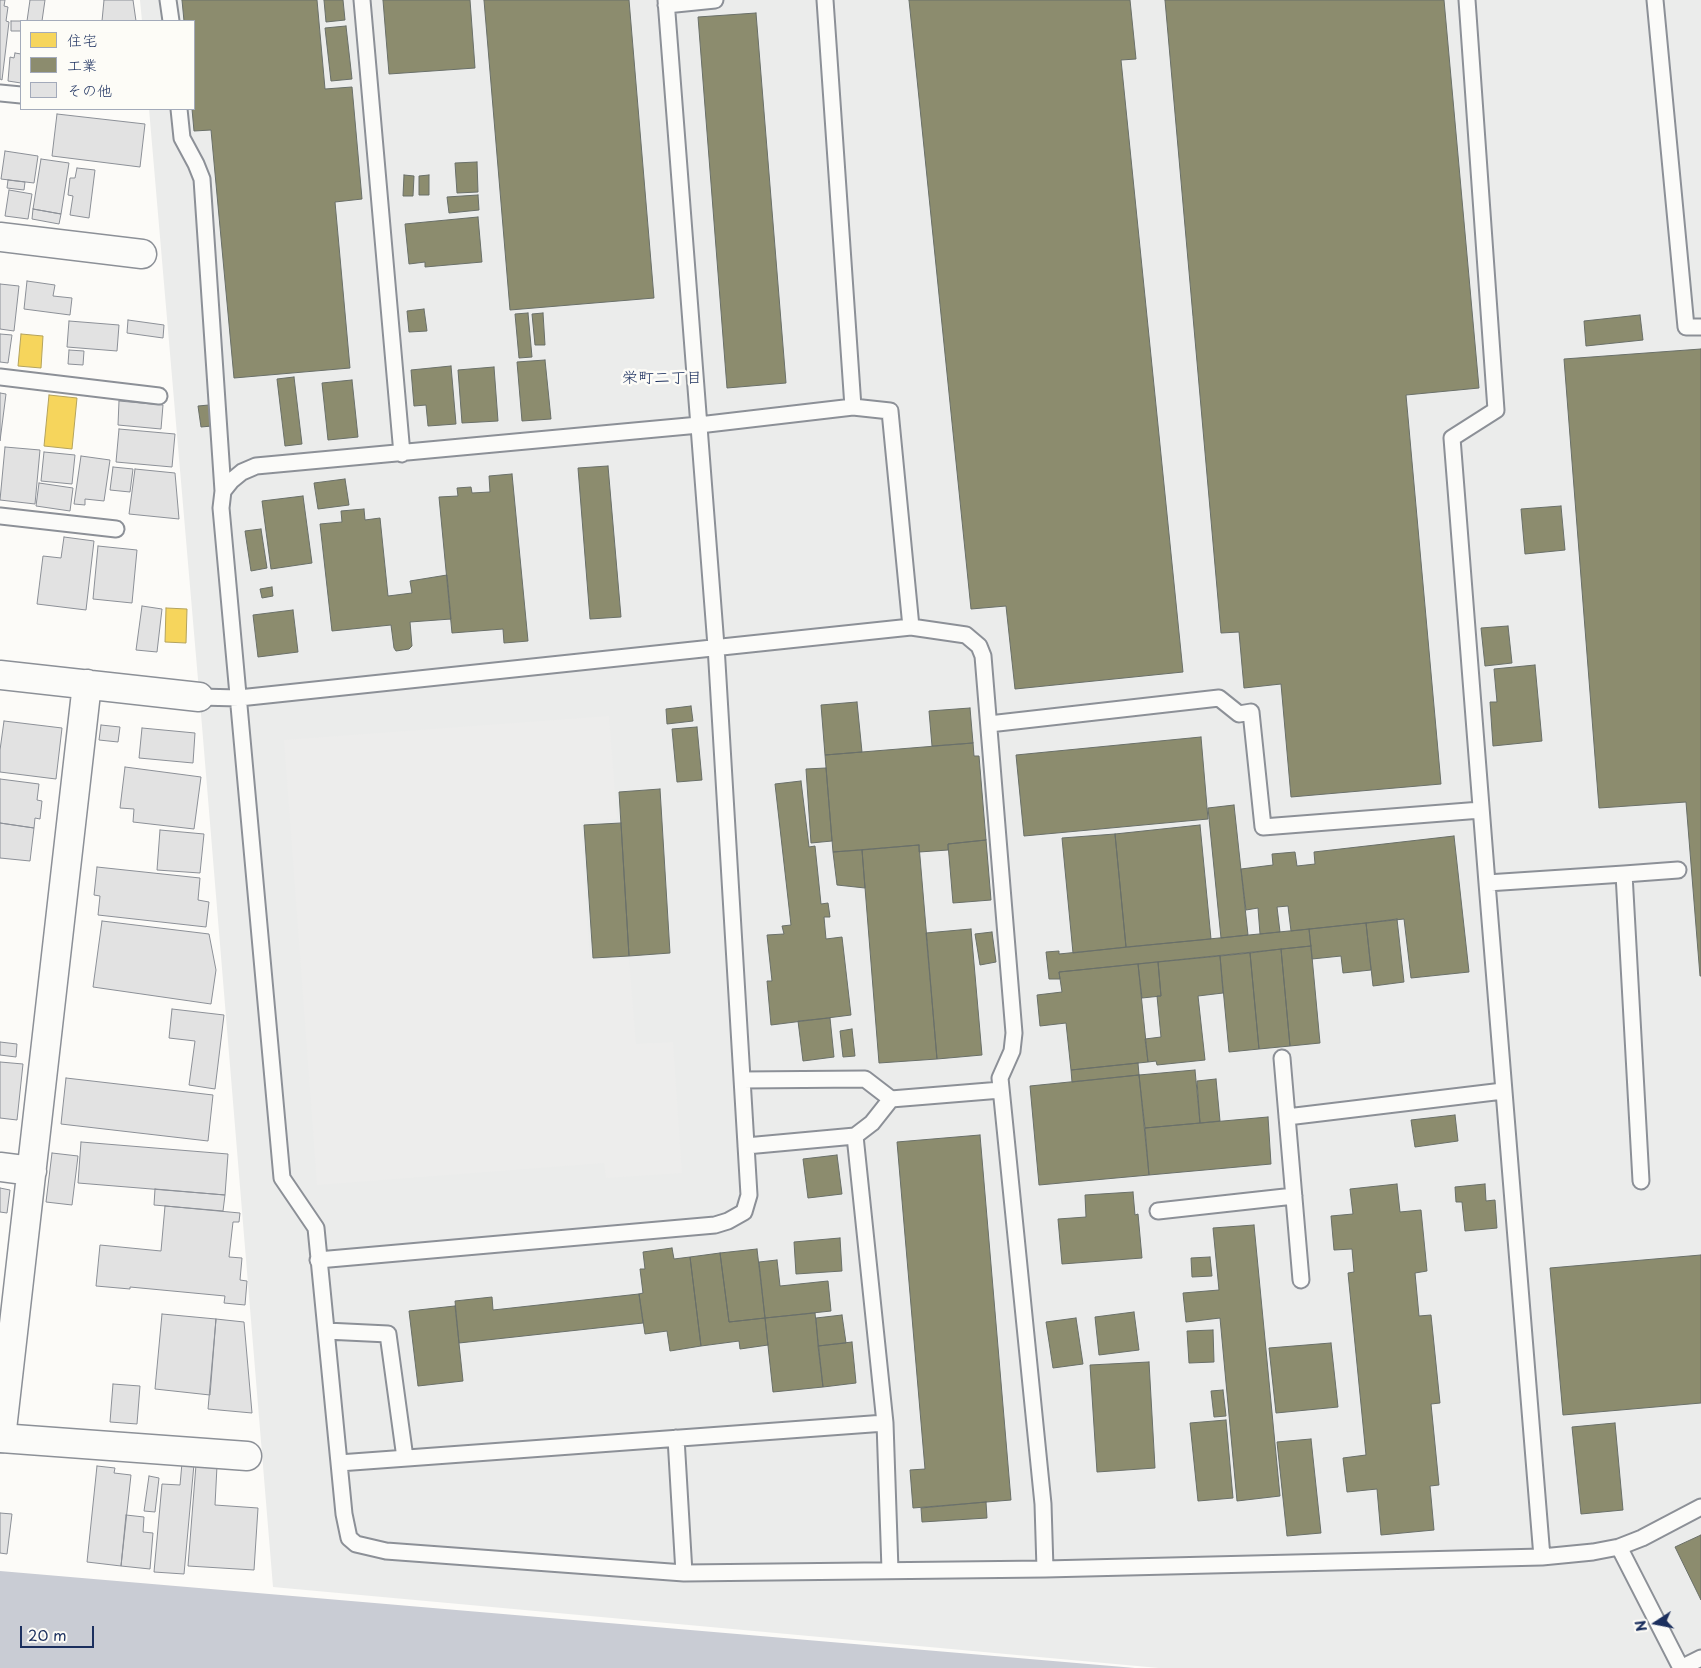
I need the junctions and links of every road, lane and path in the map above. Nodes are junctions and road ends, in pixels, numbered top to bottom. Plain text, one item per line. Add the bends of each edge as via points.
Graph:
1 (168, 0) edge
2 (362, 0) edge
3 (715, 0) edge
4 (825, 0) edge
5 (1467, 0) edge
6 (1655, 0) edge
7 (666, 3) edge
8 (170, 20) edge
9 (0, 93) edge
10 (20, 95) edge
11 (179, 110) edge
12 (0, 238) edge
13 (142, 254) dead end
14 (1701, 327) edge
15 (0, 377) edge
16 (159, 396) dead end
17 (853, 407) junction
18 (700, 425) junction
19 (402, 454) junction
20 (224, 491) junction
21 (0, 516) edge
22 (116, 529) dead end
23 (910, 627) junction
24 (716, 646) junction
25 (0, 675) edge
26 (87, 684) junction
27 (199, 697) joint
28 (239, 698) junction
29 (989, 724) junction
30 (1481, 810) junction
31 (1678, 870) dead end
32 (1624, 874) junction
33 (1486, 883) junction
34 (1282, 1058) dead end
35 (742, 1080) junction
36 (1002, 1090) junction
37 (1503, 1090) junction
38 (891, 1099) junction
39 (1287, 1117) junction
40 (855, 1136) junction
41 (746, 1146) junction
42 (0, 1168) edge
43 (32, 1171) junction
44 (1641, 1181) dead end
45 (1294, 1196) junction
46 (1158, 1211) dead end
47 (318, 1260) junction
48 (1301, 1280) dead end
49 (326, 1331) junction
50 (885, 1423) junction
51 (1, 1438) edge
52 (676, 1438) junction
53 (247, 1456) dead end
54 (405, 1458) junction
55 (339, 1463) junction
56 (1701, 1507) edge
57 (1619, 1547) junction
58 (1542, 1557) junction
59 (1045, 1569) junction
60 (890, 1570) junction
61 (684, 1573) junction
62 (1701, 1658) edge

1 - 8 lane
2 - 19 lane
3 - 7 lane
4 - 17 lane
5 - 30 lane via 1496,410 1452,438
6 - 14 lane via 1686,327
7 - 18 lane
9 - 10 lane
11 - 20 lane via 182,138 202,180
12 - 13 street
15 - 16 lane
17 - 18 lane
17 - 23 lane via 890,411
18 - 19 lane
18 - 24 lane
19 - 20 lane via 256,466 242,472
20 - 28 lane via 221,508
21 - 22 lane
23 - 24 lane
23 - 29 lane via 966,635 979,646 983,656
24 - 28 lane
24 - 35 lane
25 - 26 street
26 - 27 street
26 - 43 street
27 - 28 lane
28 - 47 lane via 282,1178 316,1228
29 - 30 lane via 1219,698 1239,714 1251,712 1263,827
29 - 36 lane via 1014,1033 1012,1051 1000,1078
30 - 33 lane
31 - 32 lane
32 - 33 lane
32 - 44 lane
33 - 37 lane
34 - 39 lane
35 - 38 lane via 865,1079
35 - 41 lane
36 - 38 lane
36 - 59 lane via 1042,1494
37 - 39 lane
37 - 58 lane
38 - 40 lane via 872,1123
39 - 45 lane
40 - 41 lane
40 - 50 lane
41 - 47 lane via 749,1195 744,1212 715,1225
42 - 43 street
43 - 51 street
45 - 46 lane
45 - 48 lane
47 - 49 lane
49 - 54 lane via 388,1334
49 - 55 lane
50 - 52 lane
50 - 60 lane
51 - 53 street
52 - 54 lane
52 - 61 lane
54 - 55 lane
55 - 61 lane via 346,1529 356,1544 386,1551
56 - 57 lane
57 - 58 lane
57 - 62 lane via 1682,1668
58 - 59 lane
59 - 60 lane
60 - 61 lane

